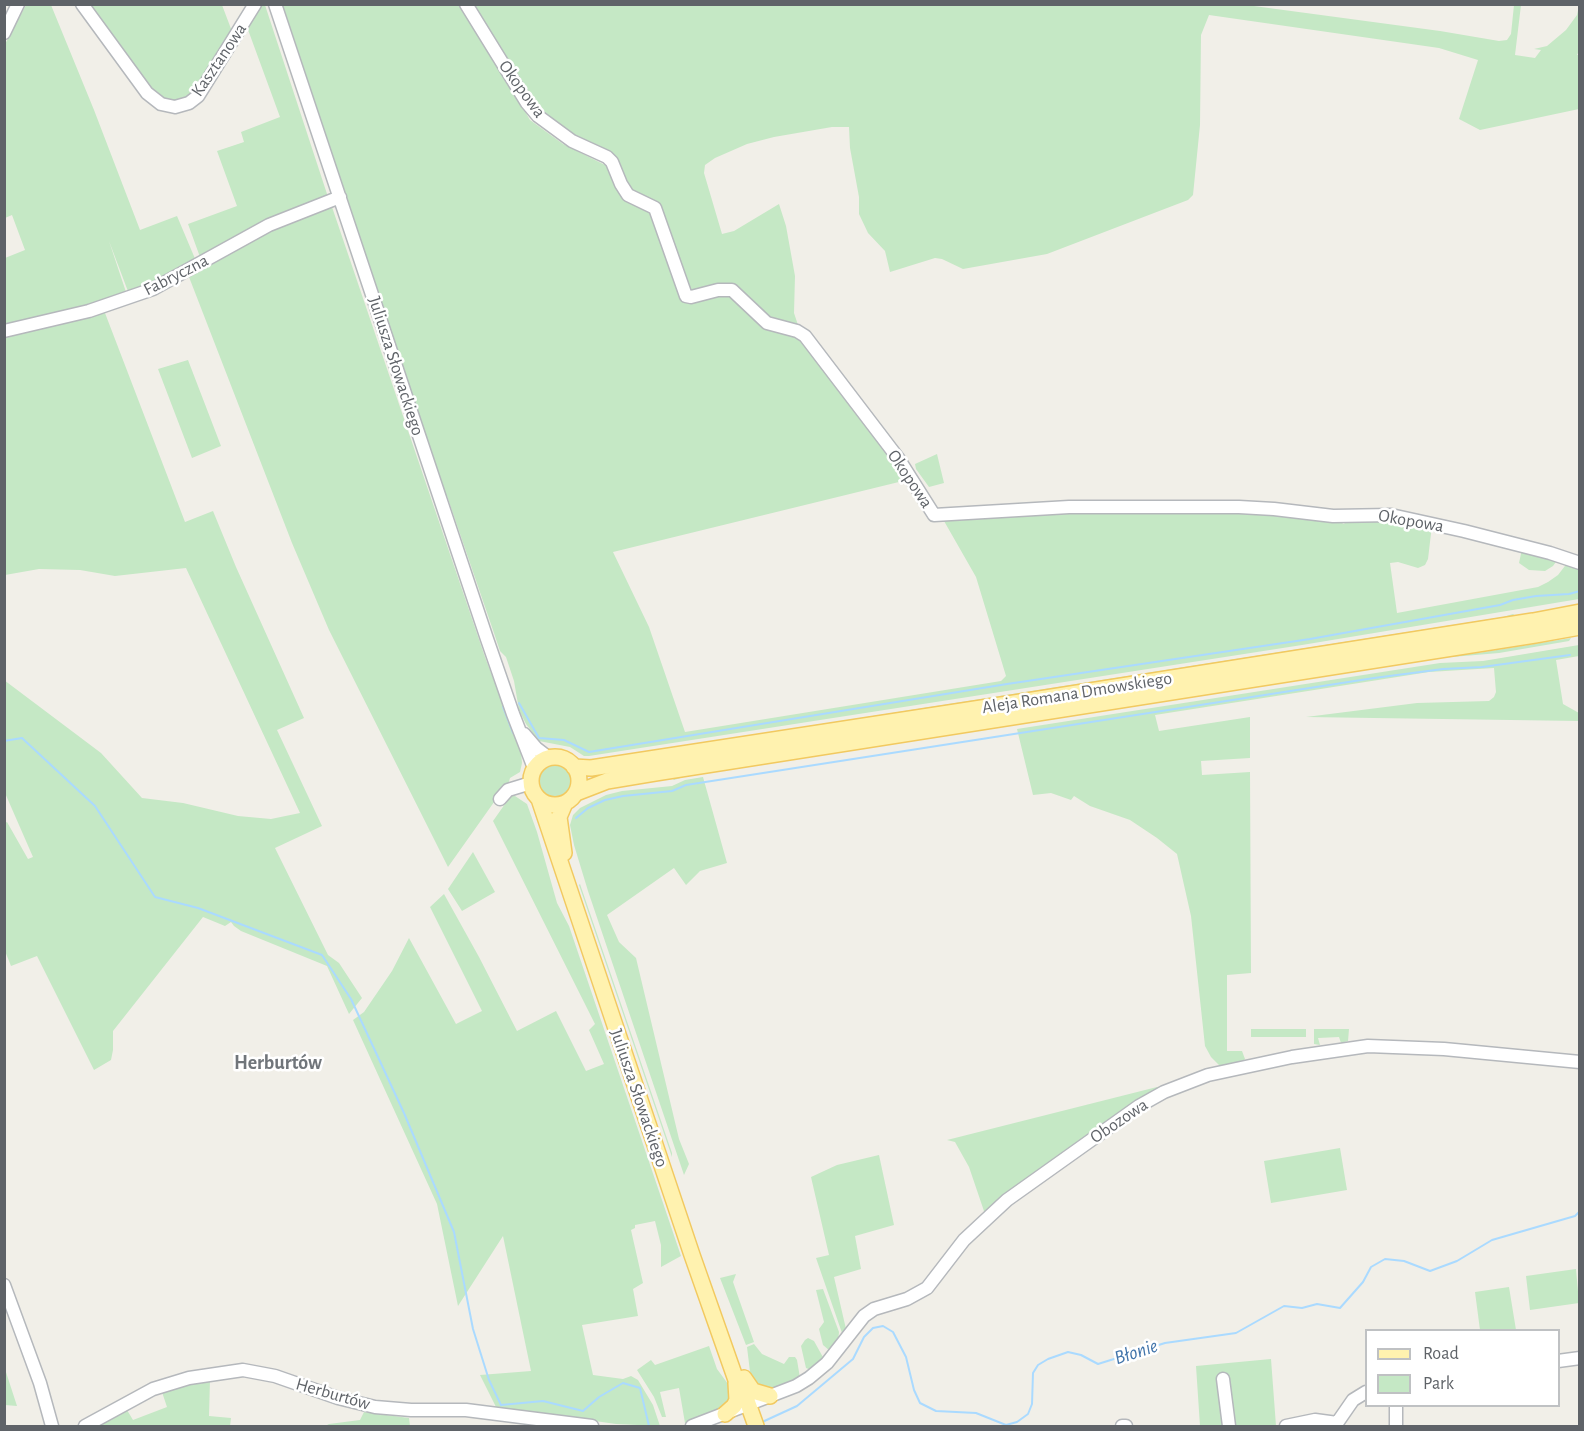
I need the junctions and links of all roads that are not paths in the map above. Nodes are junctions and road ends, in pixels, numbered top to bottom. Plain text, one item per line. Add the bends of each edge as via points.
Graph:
1 (18, 4) edge
2 (82, 4) edge
3 (255, 4) edge
4 (275, 4) edge
5 (466, 4) edge
6 (4, 33) edge
7 (340, 198) junction
8 (4, 331) edge
9 (1580, 563) edge
10 (1580, 612) edge
11 (1580, 627) edge
12 (1550, 633) junction
13 (1580, 635) edge
14 (518, 726) junction
15 (549, 758) junction
16 (574, 767) junction
17 (532, 775) junction
18 (570, 798) junction
19 (500, 799) dead end
20 (539, 800) junction
21 (1580, 1062) edge
22 (4, 1285) edge
23 (1580, 1358) edge
24 (1560, 1361) edge
25 (740, 1379) junction
26 (1223, 1379) dead end
27 (1365, 1393) edge
28 (770, 1396) junction
29 (1396, 1407) edge
30 (750, 1410) edge
31 (725, 1414) junction
32 (1336, 1425) edge
33 (52, 1426) edge
34 (85, 1426) edge
35 (592, 1426) edge
36 (692, 1426) edge
37 (1229, 1426) edge
38 (1286, 1426) edge
39 (1396, 1426) edge

1 - 6 street
2 - 3 street, Kasztanowa via 147,93 161,104 175,107 198,96
4 - 7 street, Juliusza Słowackiego
5 - 9 street, Okopowa via 538,116 572,141 607,157 628,195 656,208 686,296 732,290 767,323 806,336 898,458 934,515 1070,507 1239,507 1333,516 1391,515
7 - 8 street, Fabryczna via 269,225 153,289 89,311
7 - 14 street, Juliusza Słowackiego
10 - 16 main road, Aleja Romana Dmowskiego via 591,768
11 - 12 main road, Aleja Romana Dmowskiego
12 - 13 main road
12 - 18 main road, Aleja Romana Dmowskiego via 655,773 607,782
14 - 15 street, Juliusza Słowackiego
14 - 17 street, Juliusza Słowackiego
15 - 16 main road via 563,759
15 - 17 main road via 538,764
16 - 18 main road via 579,780
17 - 19 street
17 - 20 main road via 534,795
18 - 20 main road via 551,805
18 - 25 main road, Juliusza Słowackiego via 559,818 565,856
20 - 25 main road, Juliusza Słowackiego via 609,1013
21 - 28 street, Obozowa via 1444,1048 1368,1046 1208,1075 1164,1092 1007,1200 964,1240 927,1288 864,1316 820,1371
22 - 33 street
23 - 24 street
25 - 28 main road via 753,1391
25 - 30 main road, Juliusza Słowackiego
25 - 31 main road via 737,1400
26 - 37 street
27 - 32 street via 1353,1400
28 - 30 street, Obozowa
29 - 39 street
30 - 31 street
31 - 36 street
32 - 38 street via 1315,1420
34 - 35 street, Herburtów via 153,1389 209,1374 243,1370 375,1407 466,1410

